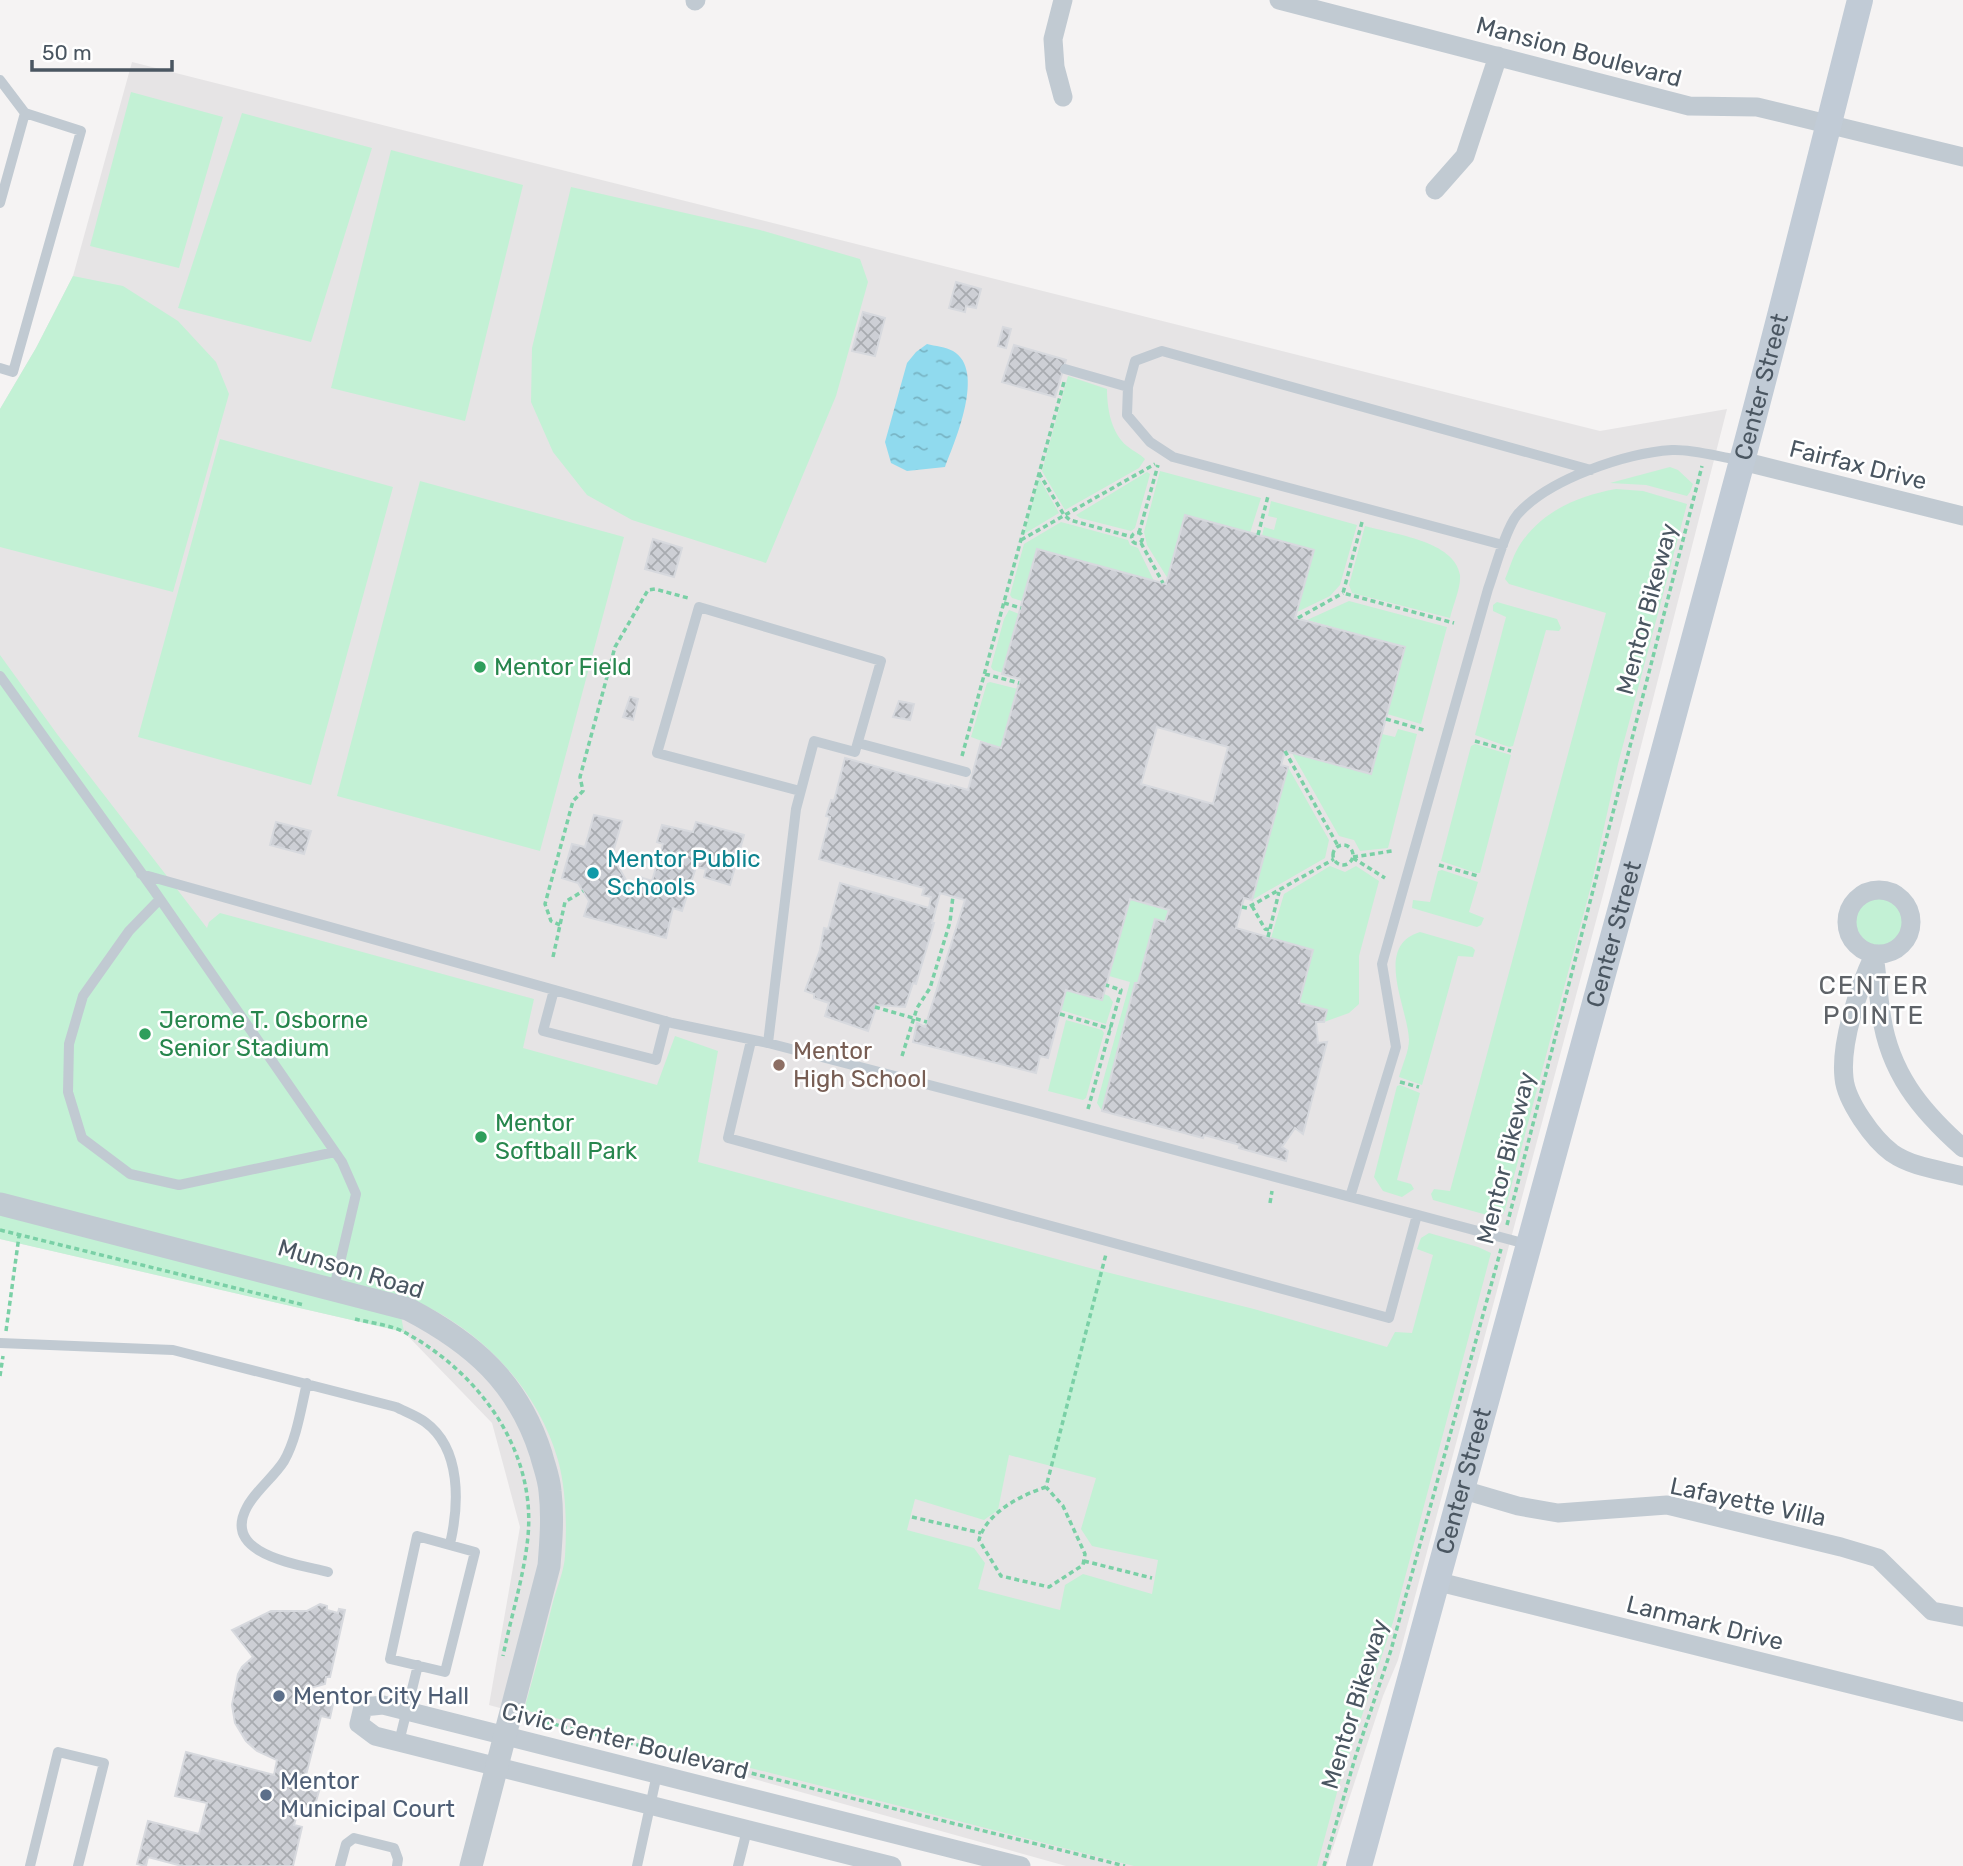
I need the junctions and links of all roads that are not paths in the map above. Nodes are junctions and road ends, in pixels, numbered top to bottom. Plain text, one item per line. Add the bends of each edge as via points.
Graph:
1 (1063, 0) edge
2 (1279, 0) edge
3 (1860, 0) edge
4 (1498, 56) junction
5 (0, 80) edge
6 (1063, 97) dead end
7 (25, 113) junction
8 (1828, 124) junction
9 (1963, 157) edge
10 (1435, 190) dead end
11 (0, 203) edge
12 (0, 368) edge
13 (1066, 370) road end
14 (1128, 387) junction
15 (1742, 461) junction
16 (1591, 471) junction
17 (1963, 516) edge
18 (1503, 545) junction
19 (0, 676) edge
20 (858, 743) junction
21 (962, 771) road end
22 (800, 791) junction
23 (141, 874) junction
24 (160, 899) junction
25 (554, 990) junction
26 (666, 1021) junction
27 (751, 1041) junction
28 (768, 1043) junction
29 (1963, 1148) edge
30 (335, 1152) junction
31 (1963, 1176) edge
32 (1350, 1197) junction
33 (0, 1204) edge
34 (1417, 1215) junction
35 (1530, 1245) junction
36 (334, 1288) junction
37 (2, 1343) edge
38 (307, 1383) junction
39 (1460, 1489) junction
40 (450, 1544) junction
41 (328, 1572) dead end
42 (1435, 1581) junction
43 (1963, 1616) edge
44 (418, 1665) junction
45 (407, 1711) junction
46 (1963, 1712) edge
47 (506, 1736) junction
48 (399, 1742) junction
49 (498, 1767) junction
50 (657, 1774) junction
51 (651, 1806) junction
52 (747, 1830) junction
53 (30, 1866) edge
54 (78, 1866) edge
55 (340, 1866) edge
56 (397, 1866) edge
57 (471, 1866) edge
58 (638, 1866) edge
59 (738, 1866) edge
60 (892, 1866) edge
61 (1021, 1866) edge
62 (1359, 1866) edge

1 - 6 street via 1053,39
2 - 4 street, Mansion Boulevard
3 - 8 main road, Center Street
4 - 8 street, Mansion Boulevard via 1689,106 1757,107
4 - 10 street via 1465,156
5 - 7 lane
7 - 11 lane
7 - 12 lane via 81,131 13,372
8 - 9 street, Mansion Boulevard
8 - 15 main road, Center Street
13 - 14 lane
14 - 16 lane via 1135,361 1162,351
14 - 18 lane via 1127,415 1150,442 1173,457
15 - 16 lane via 1674,450 1623,457
15 - 17 street, Fairfax Drive
15 - 35 main road, Center Street
16 - 18 lane via 1550,487 1516,516
18 - 32 lane via 1381,964 1396,1047
19 - 23 lane
20 - 21 lane
20 - 22 lane via 855,752 814,741
20 - 22 lane via 881,661 699,607 657,753
22 - 28 lane
23 - 24 lane
23 - 25 lane
24 - 30 lane
24 - 30 lane via 129,931 83,996 69,1044 68,1092 82,1138 130,1174 179,1185
25 - 26 lane
25 - 26 lane via 543,1031 656,1060
26 - 27 lane
27 - 28 lane
27 - 34 lane via 729,1138 1390,1318
28 - 32 lane
29 - 31 street via 1910,1092 1897,1070 1881,1014 1874,954 1856,997 1844,1082 1872,1135 1894,1154 1919,1166
30 - 36 lane via 356,1194
32 - 34 lane
33 - 36 street, Munson Road
34 - 35 lane
35 - 39 main road, Center Street
36 - 47 street, Munson Road via 408,1309 461,1340 505,1385 533,1429 550,1487 549,1566
37 - 38 lane via 173,1350
38 - 40 lane via 396,1407 427,1423 447,1449 457,1489
38 - 41 lane via 284,1461 246,1507 242,1532 261,1553
39 - 42 main road, Center Street
39 - 43 street, Lafayette Villa via 1558,1513 1667,1505 1841,1547 1878,1558 1931,1611
40 - 44 lane via 475,1552 445,1672
40 - 44 lane via 417,1536 390,1659
42 - 46 street, Lanmark Drive
42 - 62 main road, Center Street
44 - 45 lane
45 - 47 street, Civic Center Boulevard
45 - 48 lane
45 - 48 street, Civic Center Boulevard via 383,1705 363,1707 359,1724 375,1736
47 - 49 street, Munson Road
47 - 50 street, Civic Center Boulevard
48 - 49 street, Civic Center Boulevard
49 - 51 street, Civic Center Boulevard
49 - 57 street, Munson Road
50 - 51 lane
50 - 61 street, Civic Center Boulevard
51 - 52 street, Civic Center Boulevard
51 - 58 lane
52 - 59 lane
52 - 60 street, Civic Center Boulevard
53 - 54 lane via 58,1752 104,1763
55 - 56 lane via 346,1844 354,1838 394,1848

